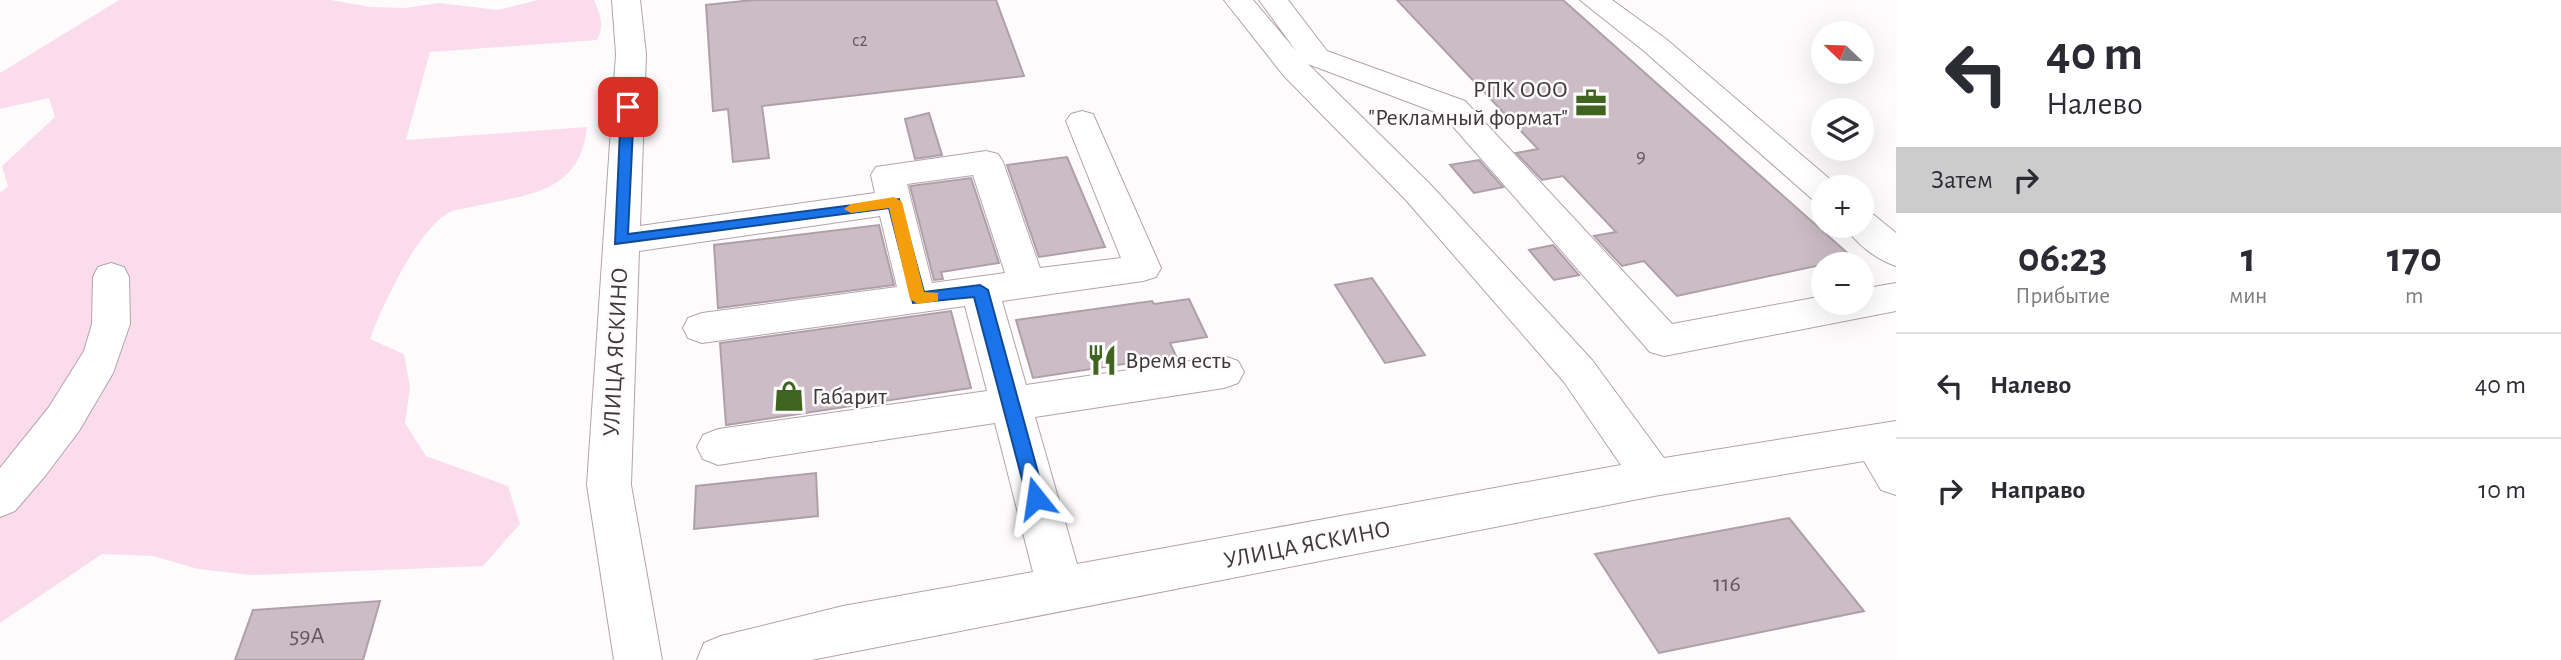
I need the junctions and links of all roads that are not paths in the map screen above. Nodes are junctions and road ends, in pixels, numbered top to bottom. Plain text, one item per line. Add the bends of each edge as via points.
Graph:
1 (626, 0) edge
2 (1238, 0) edge
3 (1273, 0) edge
4 (1594, 0) edge
5 (1082, 121) dead end
6 (1811, 180) edge
7 (894, 202) junction
8 (1874, 234) edge
9 (620, 241) junction
10 (1896, 253) edge
11 (111, 277) dead end
12 (1027, 284) junction
13 (980, 290) junction
14 (1896, 297) edge
15 (918, 299) junction
16 (702, 328) dead end
17 (1224, 372) dead end
18 (1011, 404) junction
19 (718, 447) dead end
20 (1889, 452) edge
21 (1654, 478) junction
22 (0, 498) edge
23 (1061, 591) junction
24 (639, 660) edge
25 (721, 660) edge

1 - 9 street, УЛИЦА ЯСКИНО via 631,54
2 - 21 street via 1295,69 1417,191 1578,371
3 - 14 street via 1315,57 1454,108 1664,341
4 - 6 street via 1655,45
5 - 12 street via 1143,268
7 - 9 street
7 - 12 street via 888,175 986,162
7 - 15 street
8 - 10 street
9 - 24 street, УЛИЦА ЯСКИНО via 609,485
11 - 22 street via 110,332 85,387
12 - 13 street
13 - 15 street
13 - 18 street
15 - 16 street
17 - 18 street
18 - 19 street
18 - 23 street
20 - 21 street, УЛИЦА ЯСКИНО
21 - 23 street, УЛИЦА ЯСКИНО
23 - 25 street, УЛИЦА ЯСКИНО via 844,629

